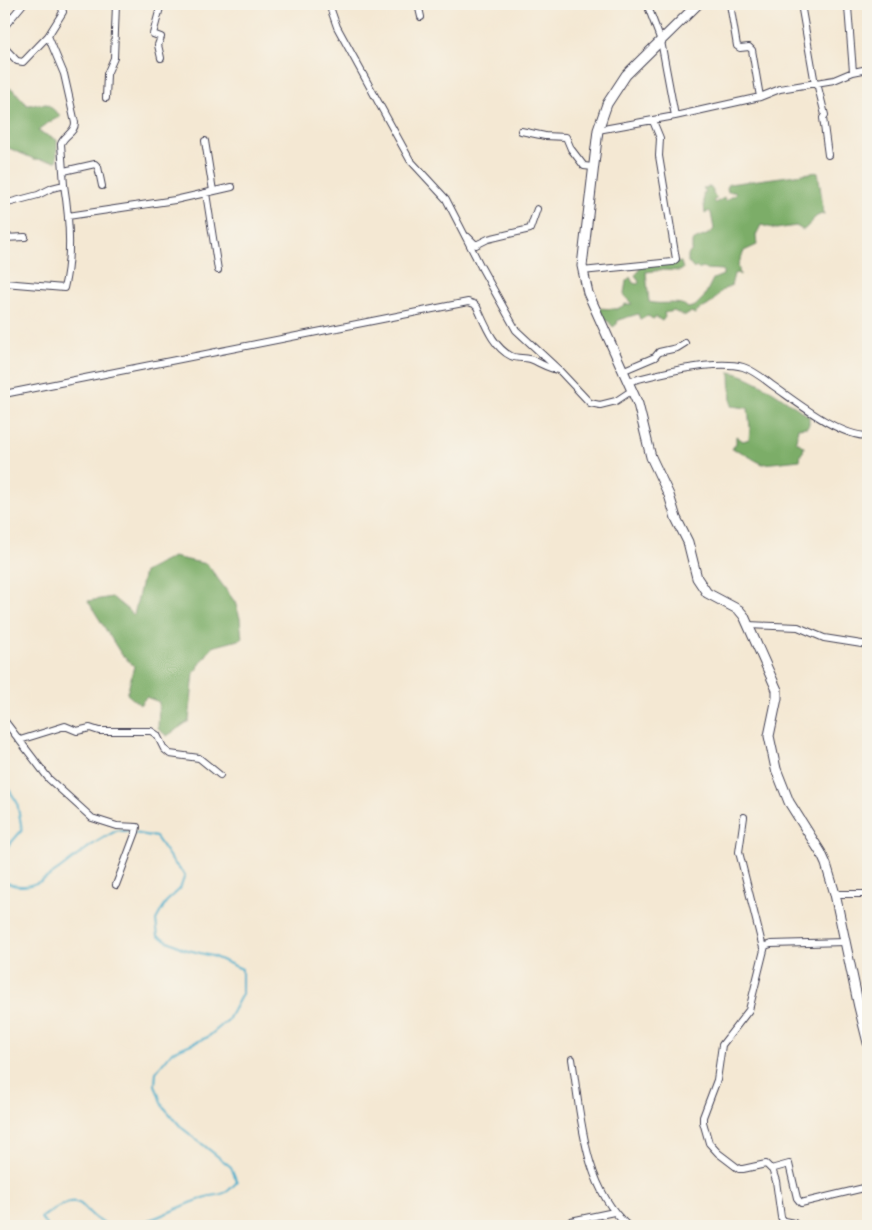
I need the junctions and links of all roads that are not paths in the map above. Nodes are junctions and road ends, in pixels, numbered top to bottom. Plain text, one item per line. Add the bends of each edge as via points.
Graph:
1 (23, 4) edge
2 (60, 4) edge
3 (116, 4) edge
4 (161, 4) edge
5 (329, 4) edge
6 (418, 4) edge
7 (648, 4) edge
8 (698, 4) edge
9 (730, 4) edge
10 (801, 4) edge
11 (849, 4) edge
12 (421, 17) dead end
13 (4, 27) edge
14 (48, 36) junction
15 (661, 41) junction
16 (4, 47) edge
17 (161, 58) dead end
18 (868, 68) edge
19 (852, 72) junction
20 (815, 84) junction
21 (760, 97) junction
22 (106, 98) dead end
23 (675, 116) junction
24 (653, 121) junction
25 (598, 130) junction
26 (521, 131) dead end
27 (205, 141) dead end
28 (828, 155) dead end
29 (593, 167) junction
30 (64, 171) junction
31 (64, 185) junction
32 (102, 186) dead end
33 (232, 187) dead end
34 (213, 191) junction
35 (206, 193) junction
36 (4, 204) edge
37 (537, 209) dead end
38 (68, 216) junction
39 (463, 232) junction
40 (25, 237) dead end
41 (4, 238) edge
42 (218, 270) dead end
43 (582, 271) junction
44 (4, 284) edge
45 (686, 343) dead end
46 (559, 370) junction
47 (622, 371) junction
48 (629, 386) junction
49 (4, 394) edge
50 (868, 436) edge
51 (748, 625) junction
52 (868, 644) edge
53 (4, 720) edge
54 (20, 740) junction
55 (220, 775) dead end
56 (744, 816) dead end
57 (116, 885) dead end
58 (835, 894) junction
59 (868, 894) edge
60 (845, 942) junction
61 (763, 948) junction
62 (868, 1043) edge
63 (572, 1059) dead end
64 (772, 1169) junction
65 (868, 1187) edge
66 (614, 1212) junction
67 (794, 1223) dead end
68 (565, 1226) edge
69 (628, 1226) edge

1 - 13 street
2 - 14 street via 62,12
3 - 22 street via 114,58 107,74
4 - 17 street via 153,34 161,37 158,45
5 - 39 street via 338,27 414,167 446,199
6 - 12 street
7 - 15 street
8 - 15 street
9 - 21 street via 737,46 752,50
10 - 20 street
11 - 19 street
14 - 16 street via 23,62
14 - 30 street via 62,70 75,123 62,141
15 - 23 street
15 - 25 street via 620,84 607,104
18 - 19 street
19 - 20 street
20 - 21 street via 780,89
20 - 28 street via 825,115
21 - 23 street
23 - 24 street
24 - 25 street
24 - 43 street via 660,138 659,156 676,259
25 - 29 street
26 - 29 street via 566,138 584,166
27 - 34 street
29 - 43 street
30 - 31 street
30 - 32 street via 95,164
31 - 36 street
31 - 38 street
33 - 34 street
34 - 35 street
35 - 38 street
35 - 42 street
37 - 39 street via 530,229 476,245
38 - 44 street via 64,288
39 - 46 street via 516,330
40 - 41 street
43 - 47 street via 588,293
45 - 47 street via 659,352 655,357
46 - 48 street via 594,405 616,401
46 - 49 street via 551,370 524,357 515,358 505,352 492,337 477,307 468,302
47 - 48 street
48 - 50 street via 653,375 725,364 742,367 826,421 854,434
48 - 51 street via 640,411 651,458 688,542 694,572 707,593 739,610
51 - 52 street via 798,627 824,638
51 - 58 street via 777,690 769,736 778,774 789,802 821,853
53 - 54 street
54 - 55 street via 65,726 77,731 90,728 99,731 151,731 170,754 198,758
54 - 57 street via 49,779 92,818 117,826 137,826
56 - 61 street via 739,852
58 - 59 street
58 - 60 street
60 - 61 street via 771,944
60 - 62 street
61 - 64 street via 749,1010 722,1045 717,1080 703,1122 711,1147 739,1169 766,1164
63 - 66 street via 579,1109 594,1174
64 - 65 street via 789,1164 801,1203
64 - 67 street via 784,1222
66 - 68 street via 571,1220
66 - 69 street

